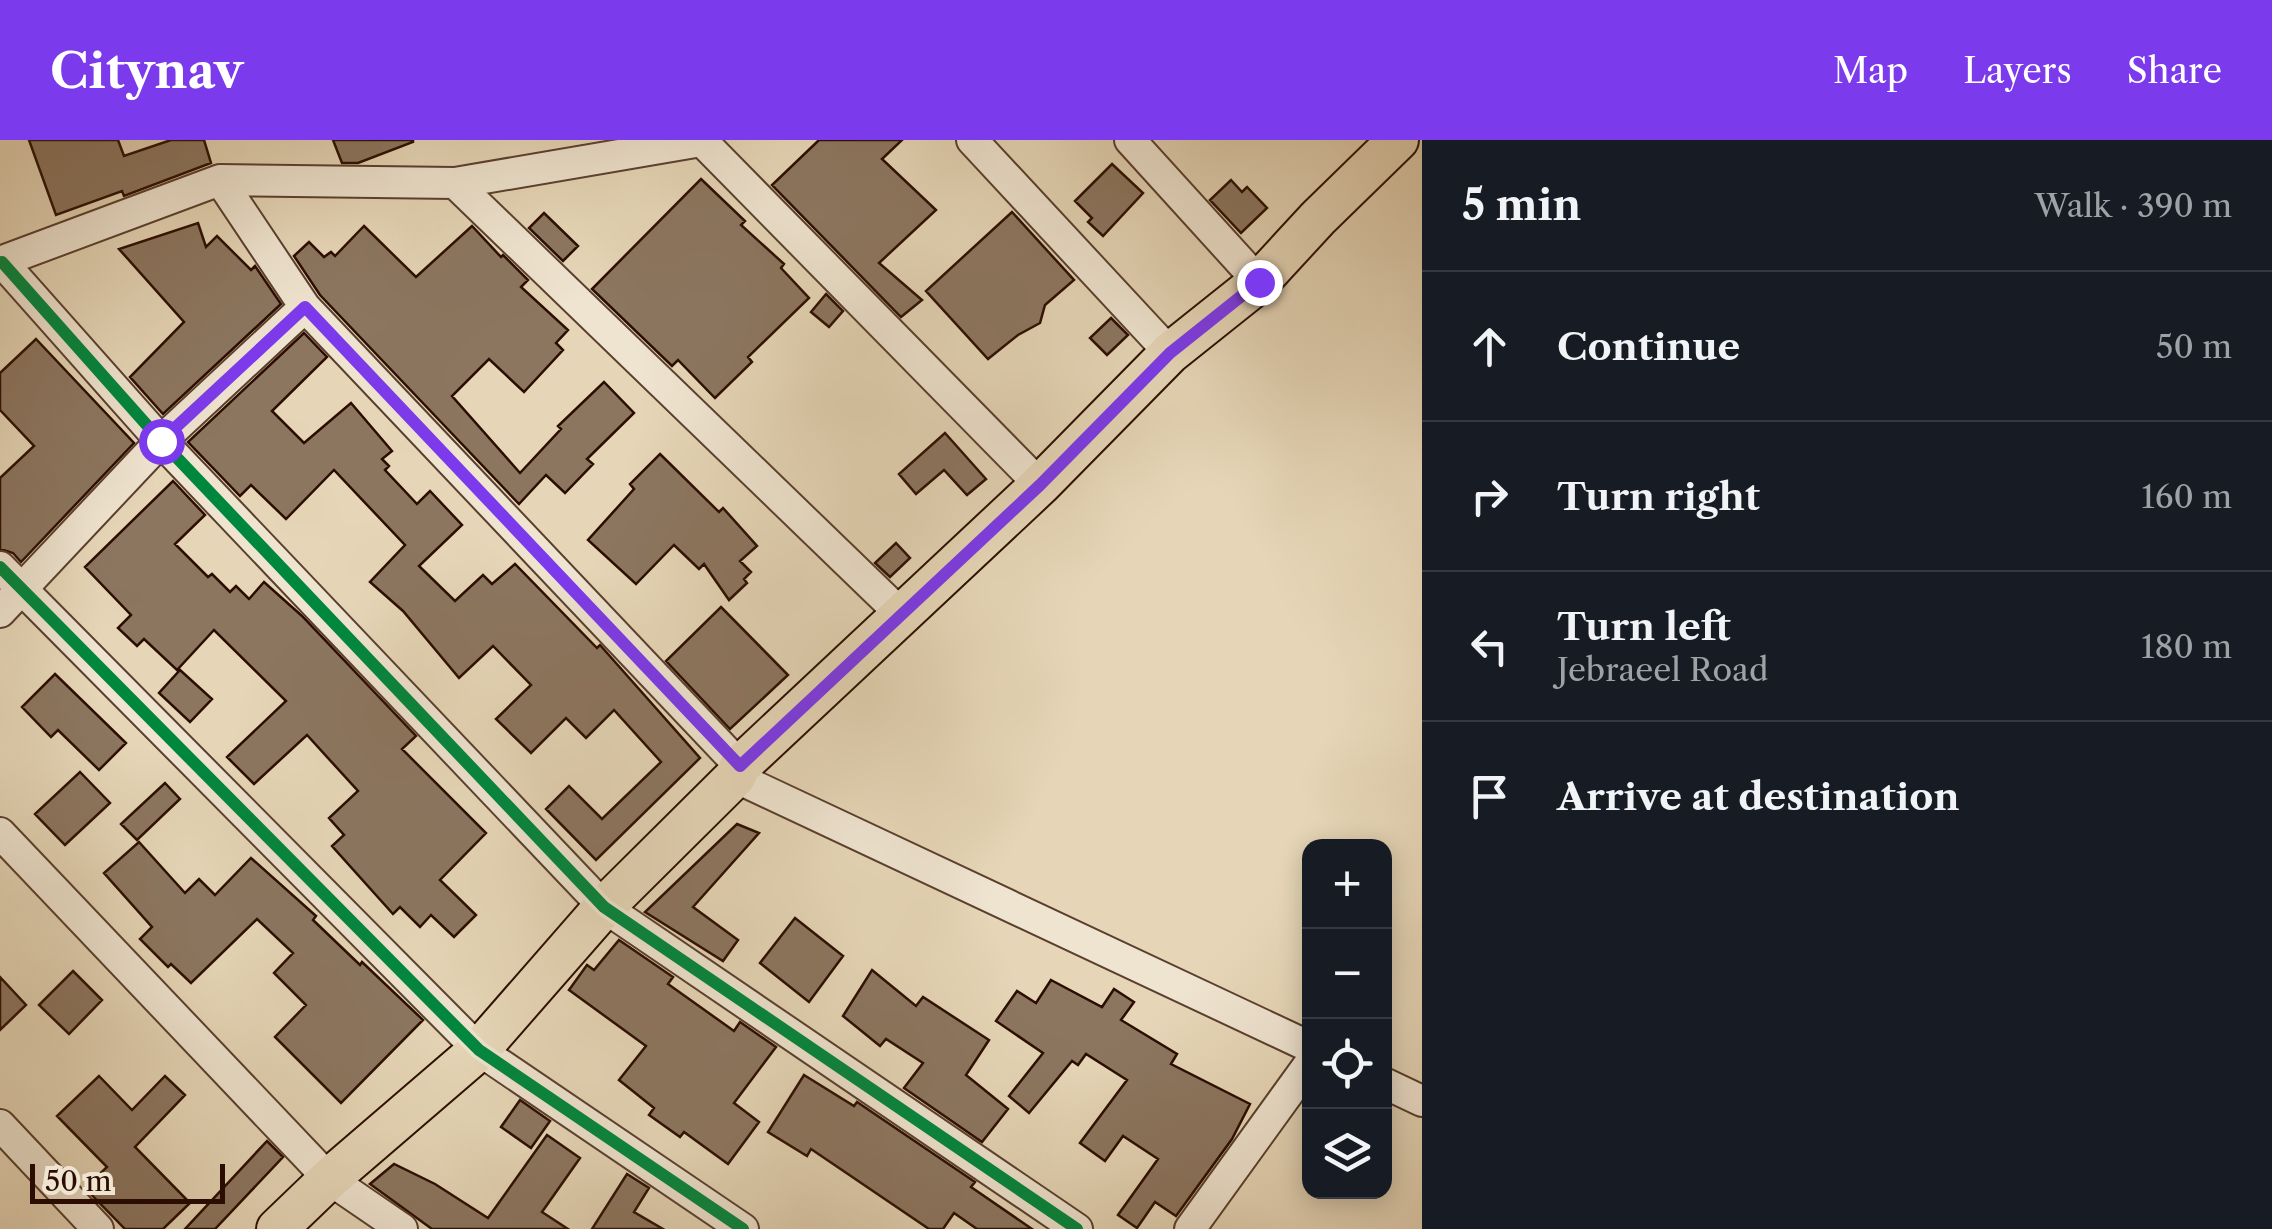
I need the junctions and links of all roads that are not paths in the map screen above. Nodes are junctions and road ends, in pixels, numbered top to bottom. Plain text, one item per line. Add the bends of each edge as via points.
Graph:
1 (972, 140) edge
2 (1130, 140) edge
3 (1398, 140) edge
4 (705, 141) edge
5 (220, 180) junction
6 (456, 183) junction
7 (1, 262) edge
8 (1259, 282) junction
9 (305, 307) junction
10 (1170, 353) junction
11 (161, 441) junction
12 (1040, 485) junction
13 (0, 567) edge
14 (23, 590) junction
15 (0, 612) edge
16 (902, 616) junction
17 (737, 772) junction
18 (0, 833) edge
19 (604, 907) junction
20 (1302, 1042) edge
21 (478, 1050) junction
22 (1302, 1074) edge
23 (1392, 1086) edge
24 (1422, 1100) edge
25 (0, 1125) edge
26 (329, 1179) junction
27 (98, 1229) edge
28 (277, 1229) edge
29 (402, 1229) edge
30 (743, 1229) edge
31 (1077, 1229) edge
32 (1190, 1229) edge

1 - 10 street
2 - 8 street
3 - 8 main road
4 - 6 street
4 - 12 street
5 - 6 street
5 - 7 street
5 - 9 street
6 - 16 street
7 - 11 street
8 - 10 main road
9 - 11 street
9 - 17 street
10 - 12 main road
11 - 14 street
11 - 19 street
12 - 16 main road
13 - 14 street
14 - 15 street
14 - 21 street
16 - 17 main road
17 - 19 main road
17 - 20 street
18 - 26 street
19 - 21 main road
19 - 31 street
21 - 26 main road
21 - 30 street
22 - 32 street
23 - 24 street
25 - 27 street
26 - 28 main road
26 - 29 street

